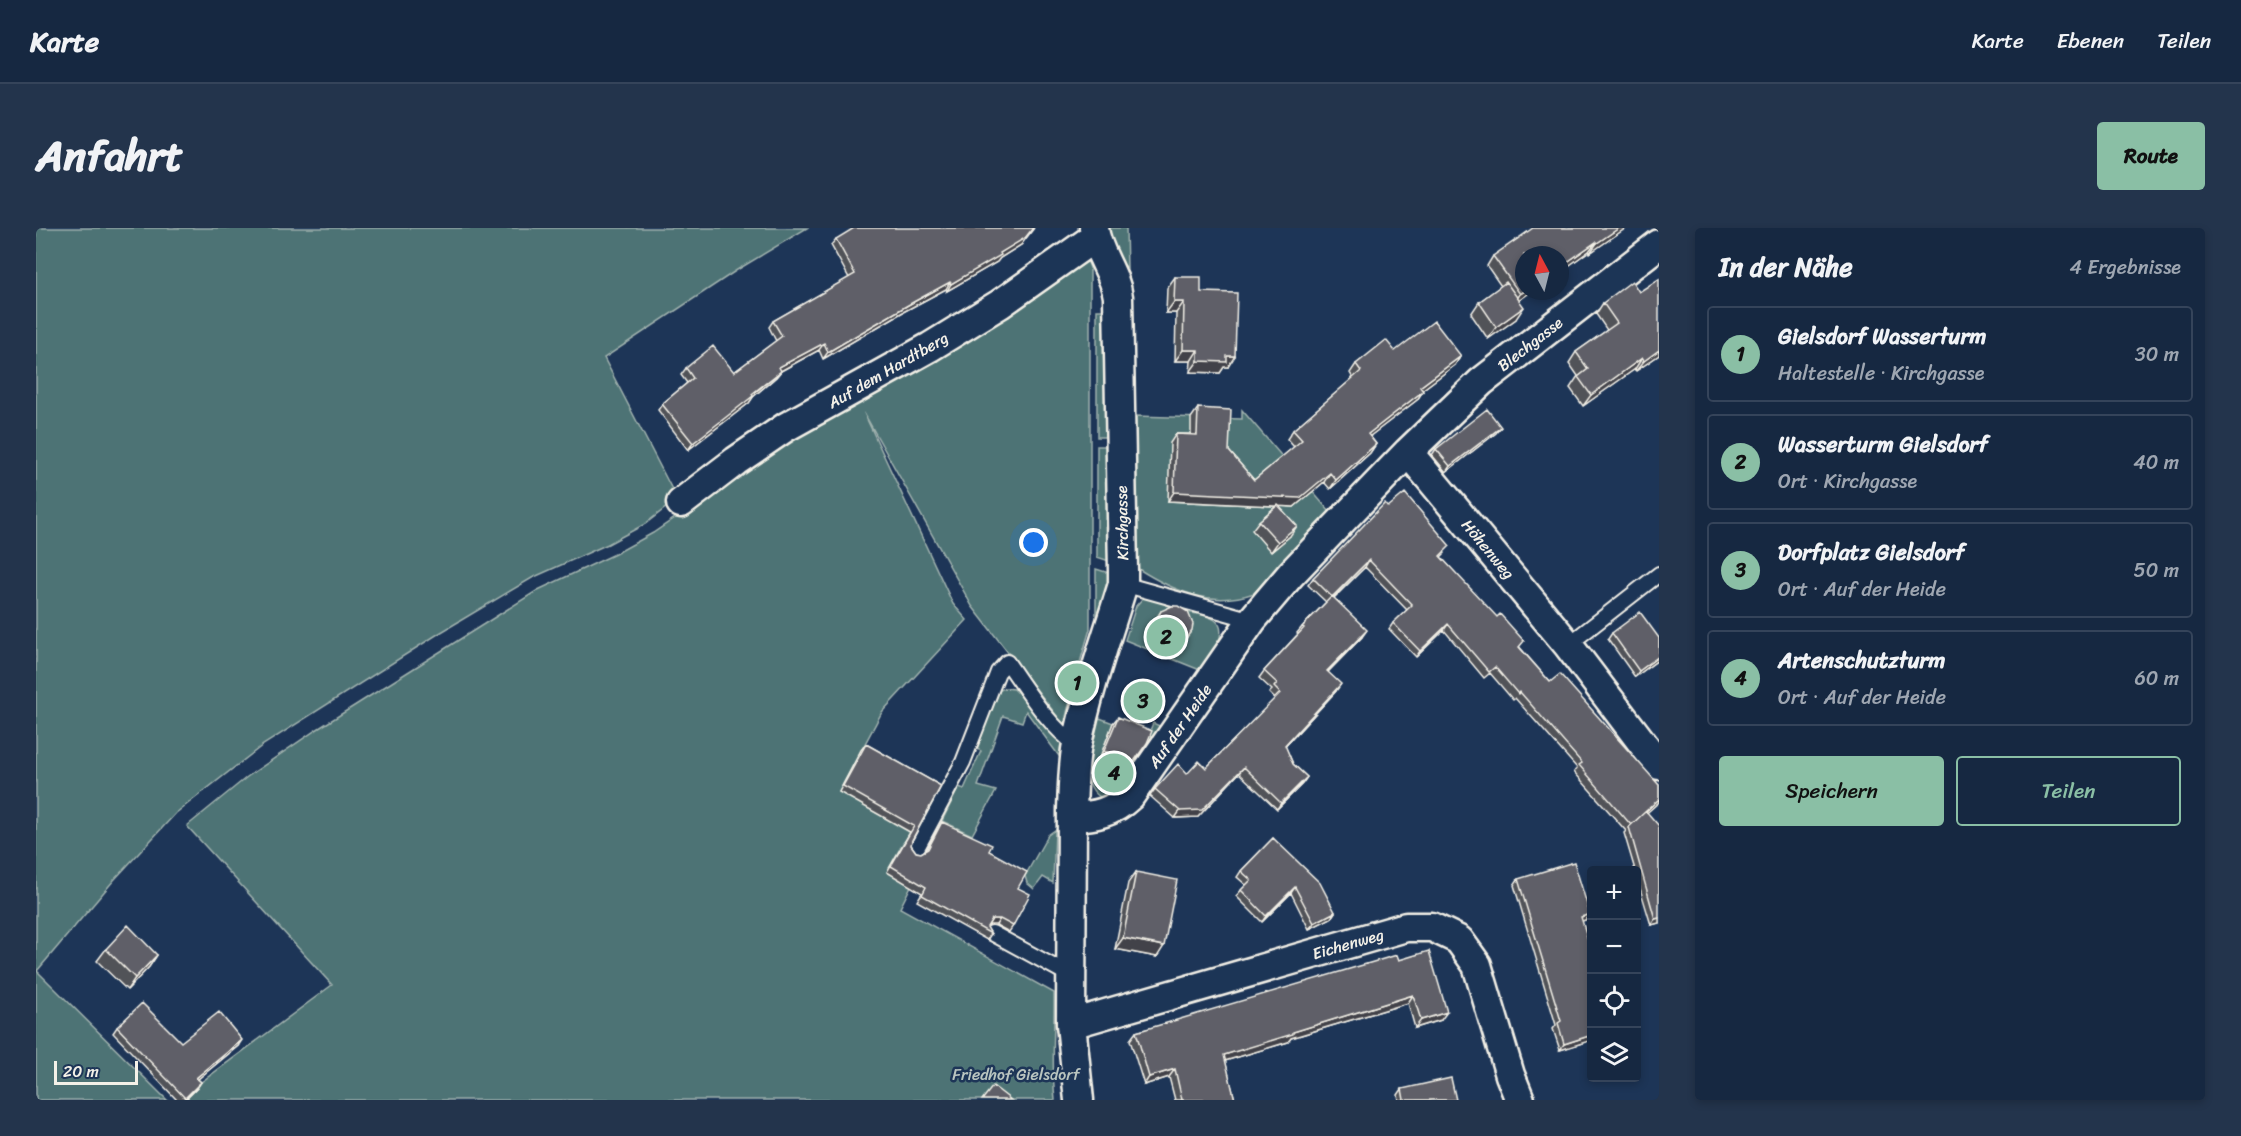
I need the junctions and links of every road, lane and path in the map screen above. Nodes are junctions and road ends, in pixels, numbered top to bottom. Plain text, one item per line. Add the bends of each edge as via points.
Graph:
1 (1095, 232) edge
2 (1659, 244) edge
3 (1408, 452) junction
4 (681, 503) dead end
5 (1659, 574) edge
6 (1123, 584) junction
7 (1252, 620) junction
8 (1569, 645) junction
9 (1077, 746) junction
10 (1659, 765) edge
11 (1072, 817) junction
12 (916, 850) edge
13 (992, 933) edge
14 (1071, 976) junction
15 (1071, 1024) junction
16 (1079, 1100) edge
17 (1520, 1100) edge

1 - 4 street, Auf dem Hardtberg via 1000,304 786,427
1 - 6 street, Kirchgasse via 1118,297
2 - 3 street, Blechgasse via 1481,382
3 - 7 street, Auf der Heide
3 - 8 street, Höhenweg
5 - 8 lane
6 - 7 lane
6 - 9 street, Kirchgasse via 1090,686
7 - 11 street, Auf der Heide via 1130,796 1104,814
8 - 10 street, Höhenweg
9 - 11 street, Kirchgasse
9 - 12 lane via 1051,723 1006,662 998,672 963,762
11 - 14 street
13 - 14 lane
14 - 15 street
15 - 16 street
15 - 17 street, Eichenweg via 1406,927 1432,927 1460,940 1477,965

